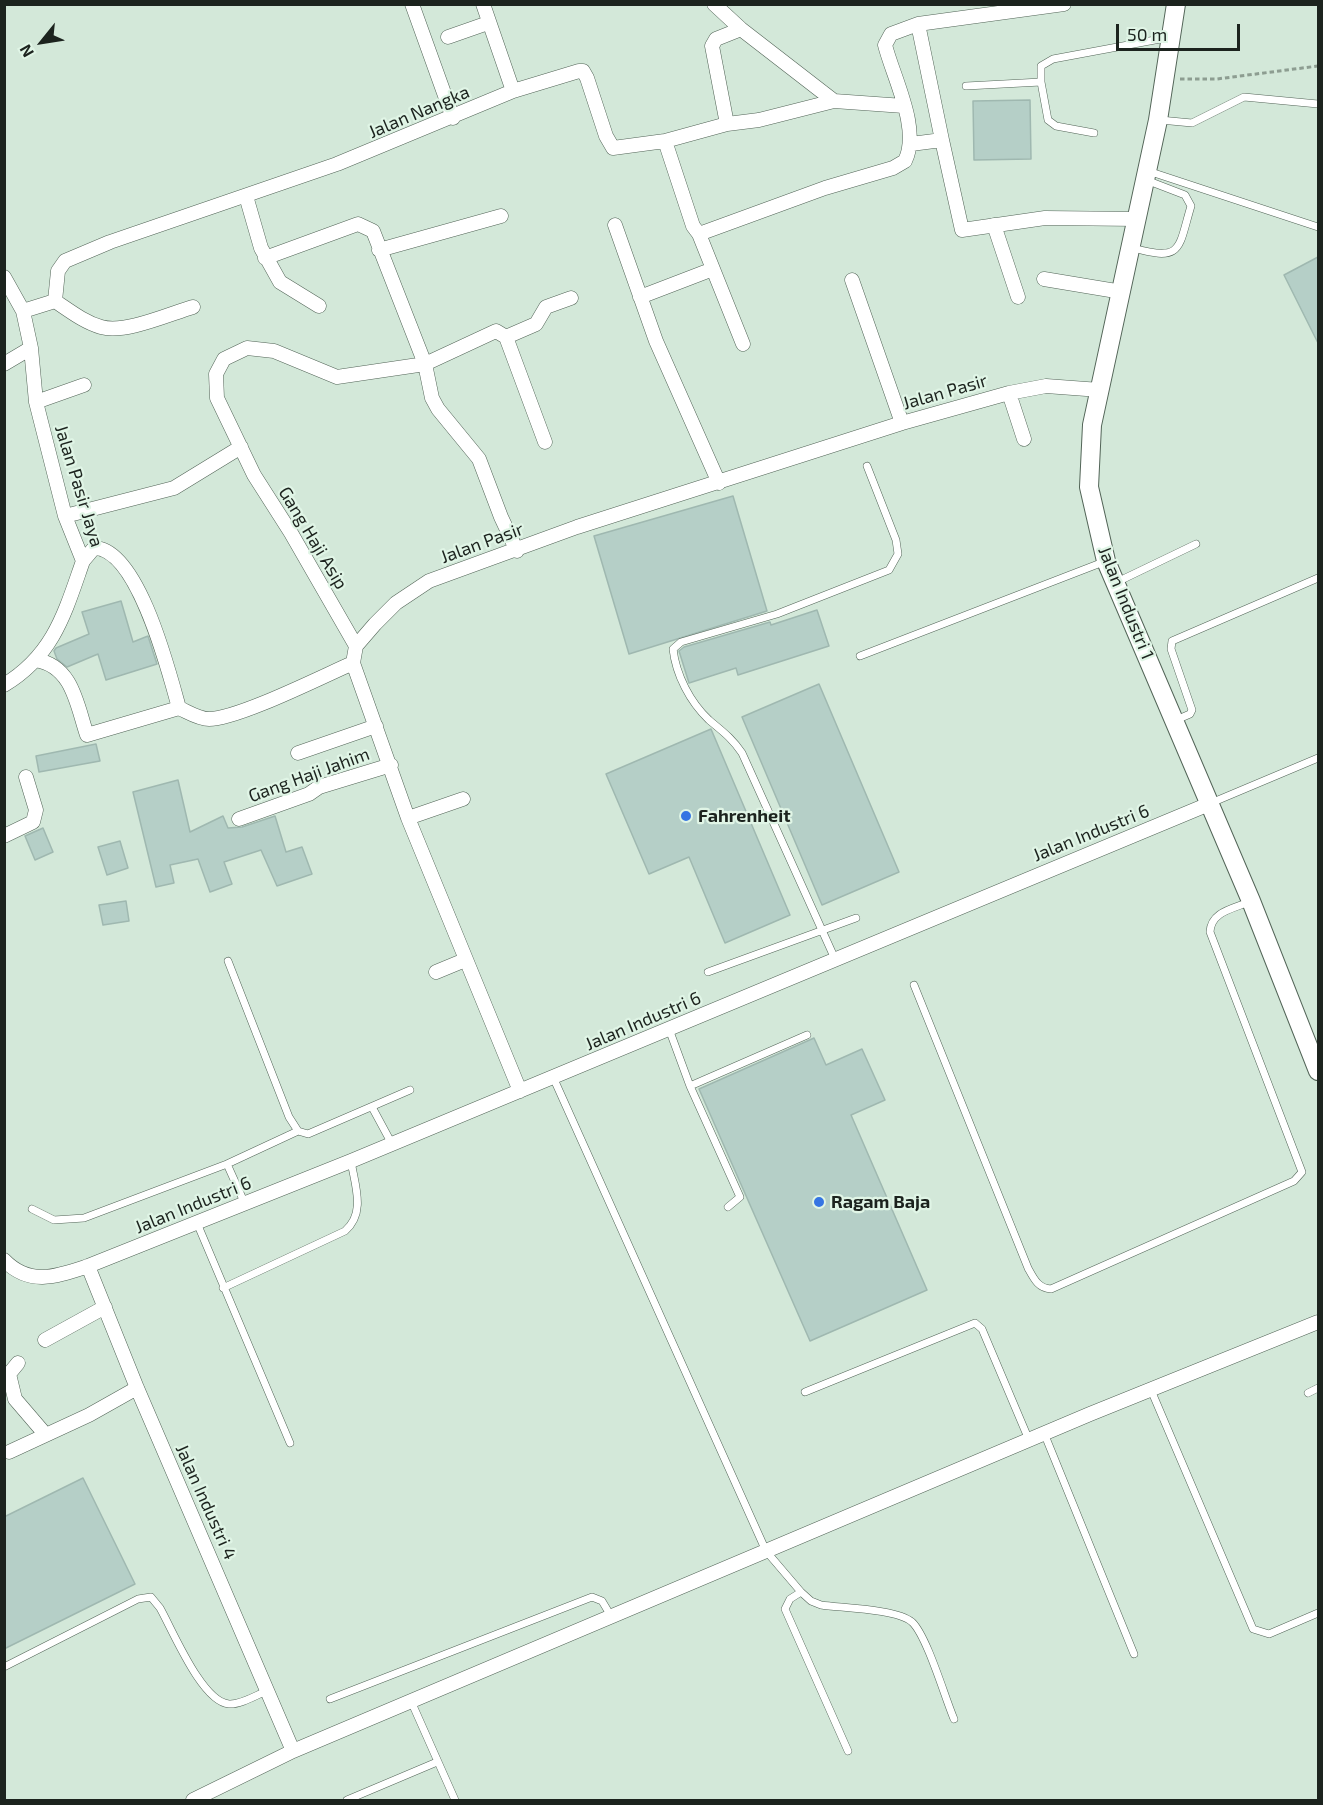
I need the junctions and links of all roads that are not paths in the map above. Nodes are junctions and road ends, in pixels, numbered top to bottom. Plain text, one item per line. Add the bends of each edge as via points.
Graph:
1 (412, 4) edge
2 (483, 4) edge
3 (714, 4) edge
4 (1064, 4) edge
5 (1176, 4) edge
6 (488, 23) junction
7 (918, 24) junction
8 (741, 29) junction
9 (448, 37) dead end
10 (1172, 37) junction
11 (1041, 82) junction
12 (966, 86) dead end
13 (513, 91) junction
14 (834, 101) junction
15 (1318, 104) edge
16 (904, 105) junction
17 (453, 118) junction
18 (1158, 120) junction
19 (727, 124) junction
20 (1094, 133) dead end
21 (942, 140) junction
22 (664, 141) junction
23 (911, 144) junction
24 (1147, 175) junction
25 (246, 196) junction
26 (501, 216) dead end
27 (1138, 219) junction
28 (615, 225) dead end
29 (994, 225) junction
30 (1318, 227) edge
31 (699, 234) junction
32 (1132, 248) junction
33 (380, 249) junction
34 (266, 258) junction
35 (713, 269) junction
36 (4, 277) edge
37 (1044, 279) dead end
38 (852, 280) dead end
39 (1122, 292) junction
40 (571, 297) dead end
41 (640, 297) junction
42 (1018, 297) dead end
43 (55, 301) junction
44 (319, 306) dead end
45 (193, 307) dead end
46 (23, 311) junction
47 (506, 337) junction
48 (743, 344) dead end
49 (31, 348) junction
50 (4, 364) edge
51 (425, 364) junction
52 (84, 385) dead end
53 (1100, 390) junction
54 (1009, 393) junction
55 (36, 402) junction
56 (902, 423) junction
57 (1024, 439) dead end
58 (546, 442) dead end
59 (241, 447) junction
60 (867, 466) dead end
61 (719, 483) junction
62 (65, 516) junction
63 (1196, 544) dead end
64 (517, 550) junction
65 (82, 561) junction
66 (1106, 561) junction
67 (1318, 578) edge
68 (1115, 583) junction
69 (356, 646) junction
70 (860, 656) dead end
71 (36, 660) junction
72 (353, 663) junction
73 (4, 685) edge
74 (179, 708) junction
75 (1174, 720) junction
76 (376, 726) junction
77 (298, 753) dead end
78 (1318, 758) edge
79 (391, 765) junction
80 (26, 777) dead end
81 (463, 799) dead end
82 (1209, 804) junction
83 (408, 818) junction
84 (239, 819) dead end
85 (4, 836) edge
86 (1251, 901) junction
87 (856, 918) dead end
88 (822, 930) junction
89 (835, 959) junction
90 (465, 960) junction
91 (228, 961) dead end
92 (436, 972) dead end
93 (708, 972) dead end
94 (914, 985) dead end
95 (669, 1029) junction
96 (807, 1035) dead end
97 (1318, 1071) edge
98 (554, 1077) junction
99 (690, 1086) junction
100 (410, 1090) dead end
101 (520, 1091) junction
102 (372, 1107) junction
103 (298, 1131) junction
104 (393, 1144) junction
105 (351, 1161) junction
106 (227, 1164) junction
107 (245, 1203) junction
108 (728, 1207) dead end
109 (32, 1209) dead end
110 (197, 1223) junction
111 (7, 1266) edge
112 (88, 1266) junction
113 (223, 1288) junction
114 (105, 1307) junction
115 (1318, 1322) edge
116 (45, 1340) dead end
117 (18, 1363) dead end
118 (137, 1388) junction
119 (1318, 1388) edge
120 (1151, 1390) junction
121 (805, 1392) dead end
122 (1308, 1393) dead end
123 (1044, 1433) junction
124 (45, 1434) junction
125 (1029, 1440) junction
126 (290, 1443) dead end
127 (9, 1452) dead end
128 (766, 1551) junction
129 (801, 1592) junction
130 (1318, 1613) edge
131 (611, 1616) junction
132 (1134, 1654) dead end
133 (4, 1667) edge
134 (269, 1690) junction
135 (330, 1699) dead end
136 (411, 1701) junction
137 (954, 1719) dead end
138 (293, 1751) junction
139 (848, 1751) dead end
140 (437, 1762) junction
141 (212, 1796) edge
142 (193, 1800) edge
143 (347, 1800) edge
144 (455, 1800) edge

1 - 17 street
2 - 6 street
3 - 8 street
4 - 7 street
5 - 10 street, Jalan Industri 1
6 - 9 street
6 - 13 street
7 - 16 street via 891,34 885,45
7 - 21 street
8 - 14 street
8 - 19 street via 716,39 712,46
10 - 11 lane via 1053,59 1041,66
10 - 18 street, Jalan Industri 1
11 - 12 lane
11 - 20 lane via 1048,120 1056,126
13 - 17 street, Jalan Nangka
13 - 22 street, Jalan Nangka via 583,71 613,148
14 - 16 street
14 - 19 street
15 - 18 lane via 1244,97 1192,123
16 - 23 street
17 - 25 street, Jalan Nangka
18 - 24 street, Jalan Industri 1
19 - 22 street
21 - 23 street
21 - 29 street via 962,230
22 - 31 street
23 - 31 street via 905,161 892,168
24 - 27 street, Jalan Industri 1
24 - 30 lane
24 - 32 lane via 1185,195 1191,206 1179,247 1169,255
25 - 34 street
25 - 43 street, Jalan Nangka via 65,261 58,271
26 - 33 street
27 - 29 street via 1044,218
27 - 32 street, Jalan Industri 1
28 - 41 street
29 - 42 street
31 - 35 street
32 - 39 street, Jalan Industri 1
33 - 34 street via 373,231 358,224
33 - 51 street
34 - 44 street via 280,282
35 - 41 street
35 - 48 street
36 - 46 street, Jalan Pasir Jaya
37 - 39 street
38 - 56 street
39 - 53 street, Jalan Industri 1
40 - 47 street via 546,307 536,324
41 - 61 street
43 - 45 street via 86,322 103,328 122,328
43 - 46 street
46 - 49 street, Jalan Pasir Jaya
47 - 51 street, Gang Haji Asip via 496,331
47 - 58 street
49 - 50 street
49 - 55 street, Jalan Pasir Jaya
51 - 59 street, Gang Haji Asip via 337,377 274,351 247,348 224,359 216,374 217,398
51 - 64 street via 432,398 479,459
52 - 55 street
53 - 54 street, Jalan Pasir via 1046,386
53 - 66 street, Jalan Industri 1 via 1092,425 1089,487
54 - 56 street, Jalan Pasir
54 - 57 street
55 - 62 street, Jalan Pasir Jaya
56 - 61 street, Jalan Pasir
59 - 62 street via 174,488
59 - 69 street, Gang Haji Asip
60 - 88 lane via 896,540 898,554 889,570 777,614 681,642 673,650 680,677 692,699 742,753
61 - 64 street, Jalan Pasir
62 - 65 street, Jalan Pasir Jaya
63 - 68 lane
64 - 69 street, Jalan Pasir via 429,581 396,603
65 - 71 street, Jalan Pasir Jaya via 63,618
65 - 74 street via 94,548 106,548 135,583 161,642
66 - 68 street, Jalan Industri 1
66 - 70 lane
67 - 75 lane via 1172,641 1192,710
68 - 75 street, Jalan Industri 1
69 - 72 street
71 - 73 street, Jalan Pasir Jaya via 27,671
71 - 74 street via 55,666 69,682 87,735
72 - 74 street via 246,709 211,719
72 - 76 street
75 - 82 street, Jalan Industri 1
76 - 77 street
76 - 79 street
78 - 82 lane
79 - 83 street
79 - 84 street, Gang Haji Jahim via 320,787
80 - 85 street via 36,810 33,822
81 - 83 street
82 - 86 street, Jalan Industri 1
82 - 89 street, Jalan Industri 6
83 - 90 street
86 - 94 lane via 1215,917 1209,932 1302,1172 1294,1181 1051,1289 1043,1288 1028,1268
86 - 97 street, Jalan Industri 1
87 - 88 lane
88 - 89 lane
88 - 93 lane
89 - 95 street, Jalan Industri 6
90 - 92 street
90 - 101 street
91 - 103 lane via 288,1117
95 - 98 street, Jalan Industri 6
95 - 99 lane
96 - 99 lane
98 - 101 street, Jalan Industri 6
98 - 128 lane
99 - 108 lane via 740,1197
100 - 102 lane
101 - 104 street, Jalan Industri 6
102 - 103 lane via 308,1134
102 - 104 lane
103 - 106 lane
104 - 105 street, Jalan Industri 6
105 - 107 street, Jalan Industri 6
105 - 113 lane via 358,1209 355,1223
106 - 107 lane
106 - 109 lane via 84,1218 54,1220
107 - 110 street, Jalan Industri 6
110 - 112 street, Jalan Industri 6
110 - 113 lane
111 - 112 street via 31,1277 50,1278
112 - 114 street, Jalan Industri 4
113 - 126 lane
114 - 116 street
114 - 118 street, Jalan Industri 4
115 - 120 street
117 - 124 street via 9,1374 15,1399
118 - 124 street
118 - 134 street, Jalan Industri 4
119 - 122 lane
120 - 123 street
120 - 130 lane via 1253,1629 1269,1634
121 - 125 lane via 975,1323 982,1329
123 - 125 street
123 - 132 lane
124 - 127 street
125 - 128 street
128 - 129 lane
128 - 131 street
129 - 137 lane via 821,1605 897,1615 911,1622 921,1637
129 - 139 lane via 790,1599 785,1609
131 - 135 lane via 602,1601 592,1597
131 - 136 street
133 - 134 lane via 138,1599 151,1597 206,1691 219,1702 231,1704
134 - 138 street, Jalan Industri 4
136 - 138 street
136 - 140 lane
138 - 141 street
140 - 143 lane
140 - 144 lane
141 - 142 street

